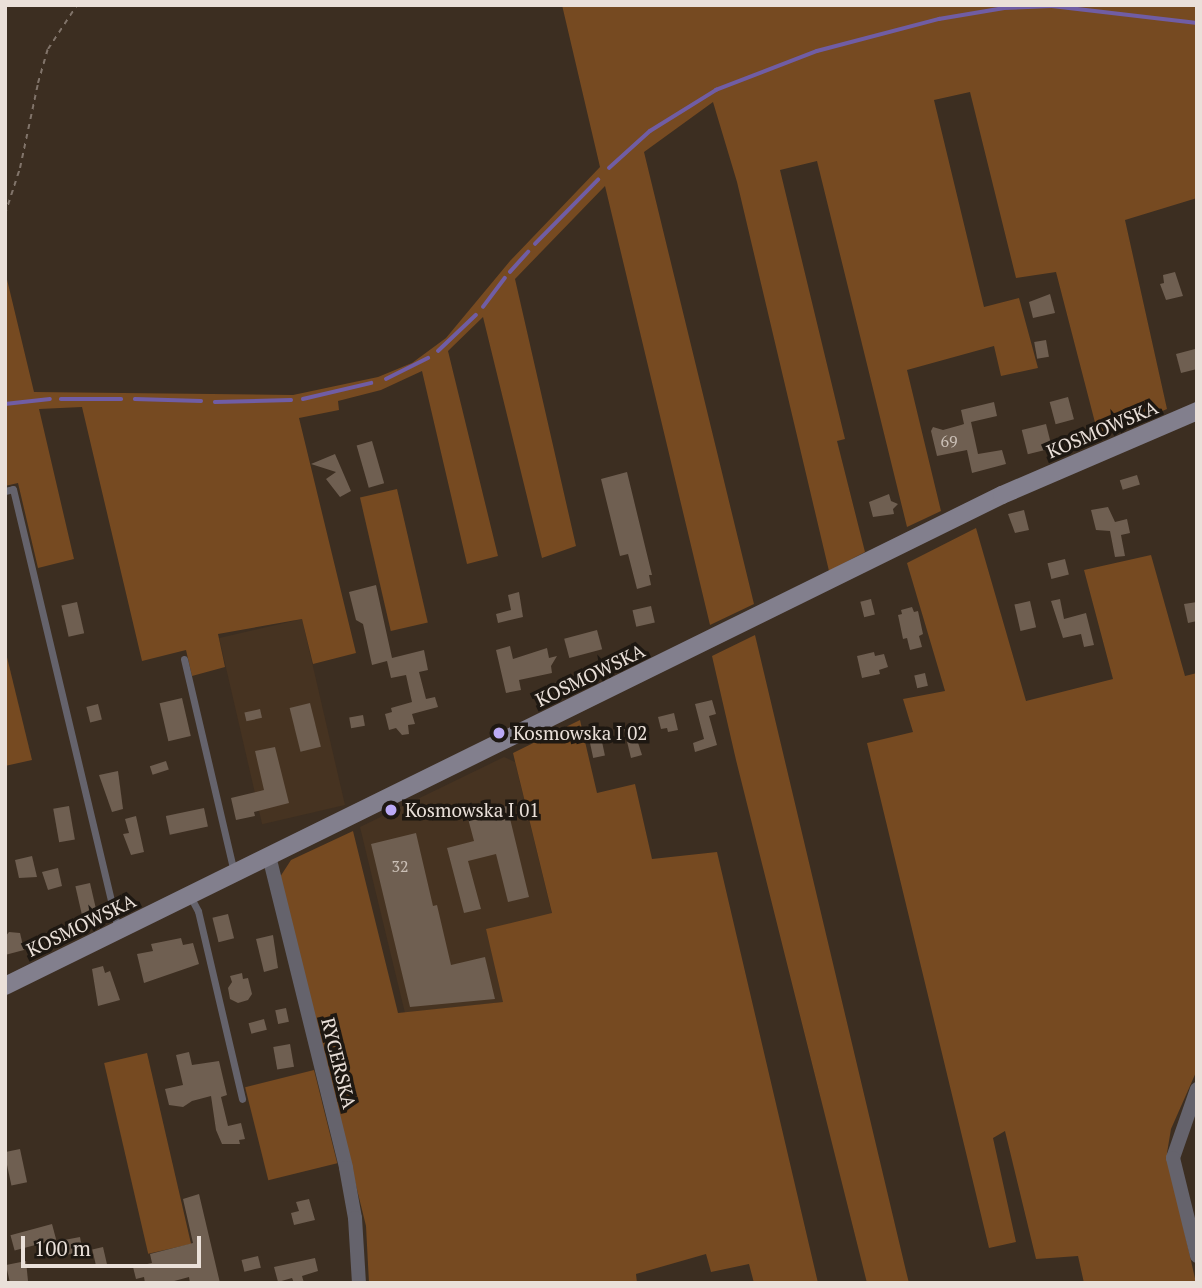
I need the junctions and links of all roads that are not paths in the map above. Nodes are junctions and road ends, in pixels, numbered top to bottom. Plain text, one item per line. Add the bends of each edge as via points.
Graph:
1 (1197, 411) edge
2 (5, 491) edge
3 (184, 659) dead end
4 (269, 856) junction
5 (234, 873) junction
6 (190, 895) junction
7 (118, 931) junction
8 (5, 986) edge
9 (1197, 1089) edge
10 (242, 1099) dead end
11 (1197, 1256) edge
12 (359, 1283) edge

1 - 4 street, KOSMOWSKA via 1002,495
2 - 7 lane via 13,489
3 - 5 lane
4 - 5 street, KOSMOWSKA
4 - 12 street, RYCERSKA via 346,1168
5 - 6 street, KOSMOWSKA
6 - 7 street, KOSMOWSKA
6 - 10 lane via 198,911
7 - 8 street, KOSMOWSKA
9 - 11 street via 1173,1158

